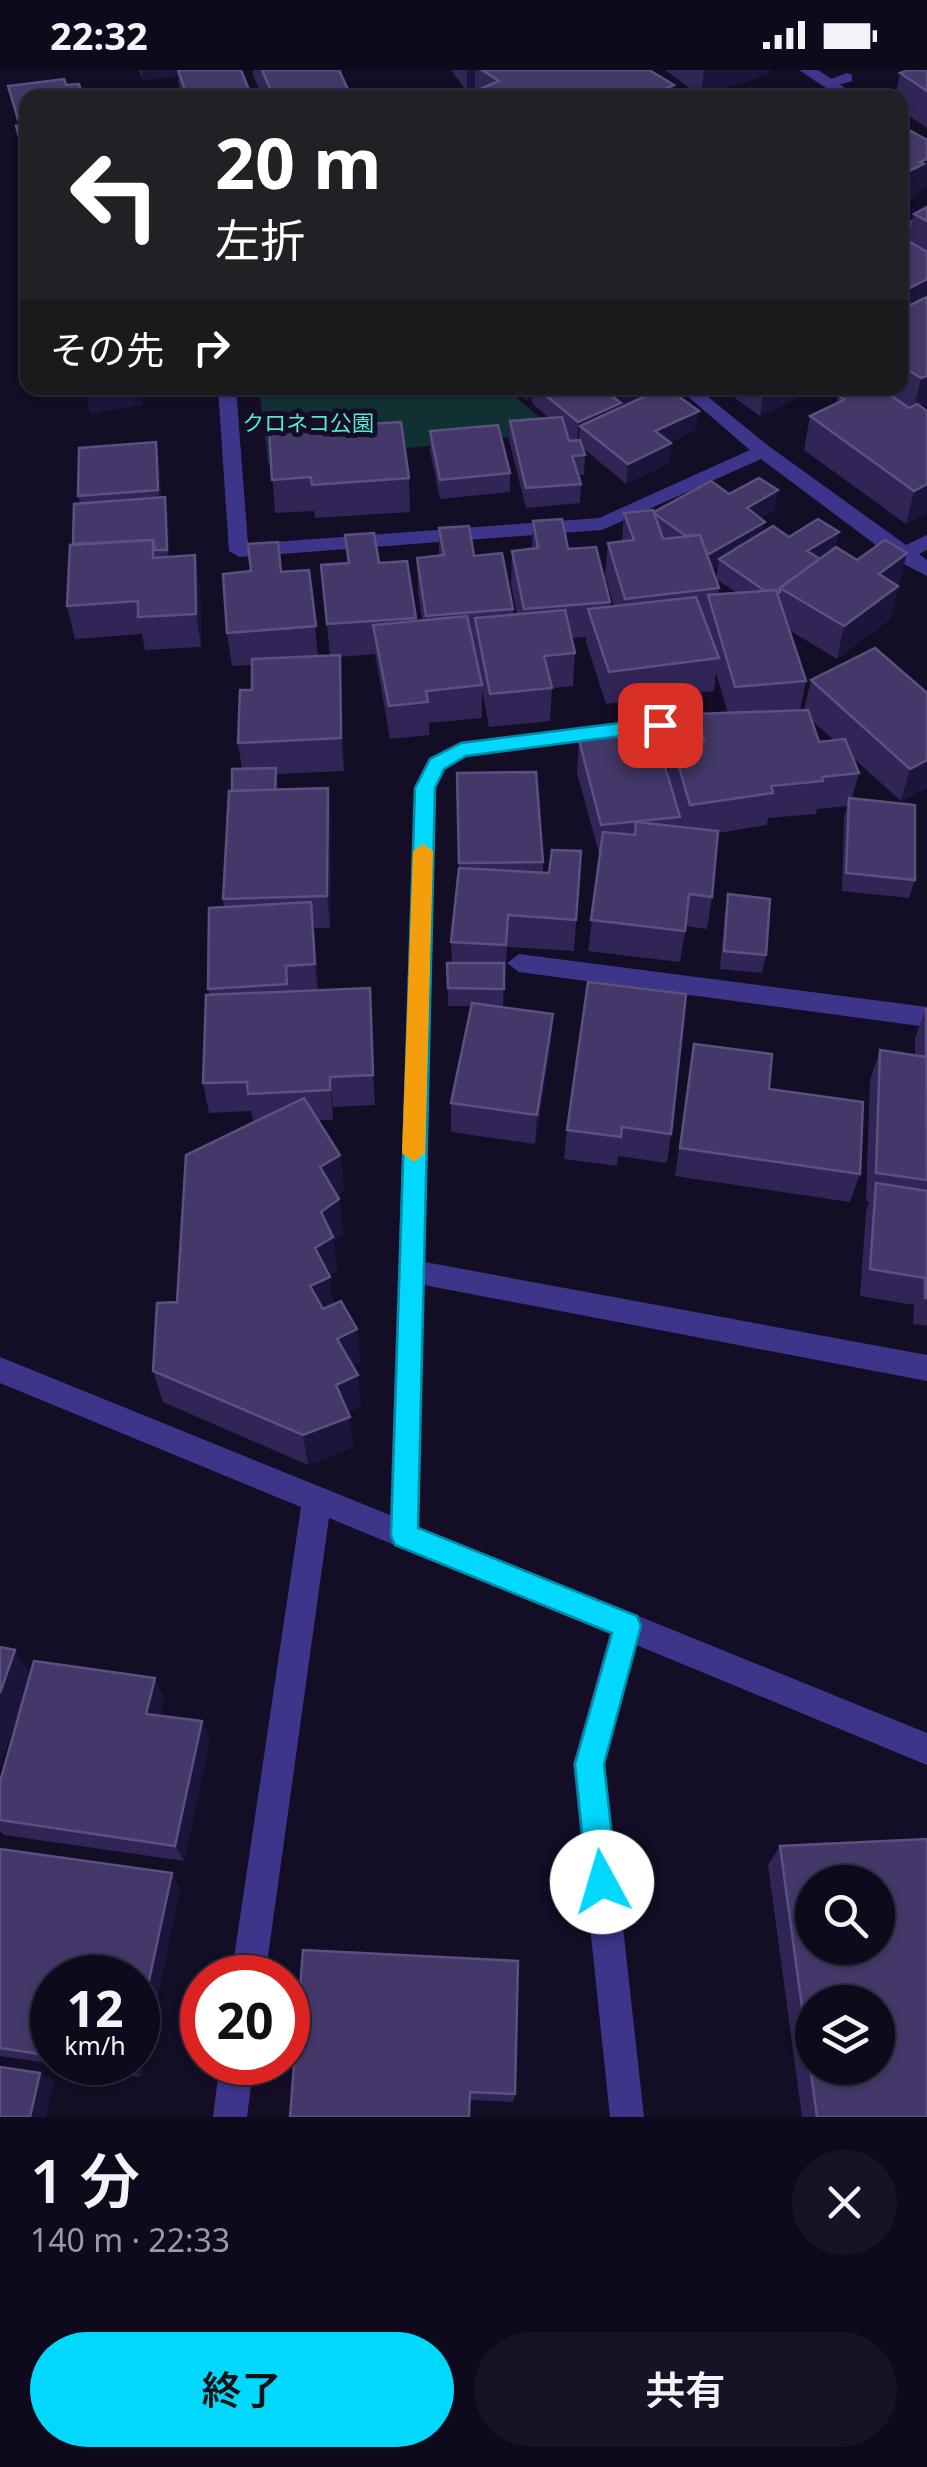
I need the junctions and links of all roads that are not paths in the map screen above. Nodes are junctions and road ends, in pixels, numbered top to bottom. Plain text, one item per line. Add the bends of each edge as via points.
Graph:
1 (807, 70) edge
2 (847, 78) dead end
3 (828, 83) junction
4 (838, 90) edge
5 (227, 395) edge
6 (696, 395) edge
7 (763, 450) junction
8 (927, 542) edge
9 (903, 555) junction
10 (927, 570) edge
11 (660, 725) dead end
12 (519, 963) dead end
13 (927, 1018) edge
14 (410, 1270) junction
15 (927, 1368) edge
16 (0, 1370) edge
17 (317, 1498) junction
18 (404, 1536) junction
19 (627, 1626) junction
20 (927, 1749) edge
21 (251, 1955) edge
22 (234, 2085) edge
23 (230, 2117) edge
24 (628, 2117) edge

1 - 3 street
2 - 3 street
3 - 4 street
5 - 7 street via 238,551 602,524
6 - 7 street
7 - 9 street
8 - 9 street
9 - 10 street
11 - 14 street via 461,750 437,764 425,788
12 - 13 street
14 - 15 street
14 - 18 street
16 - 17 street
17 - 18 street
17 - 21 street
18 - 19 street
19 - 20 street
19 - 24 street via 590,1764
22 - 23 street

